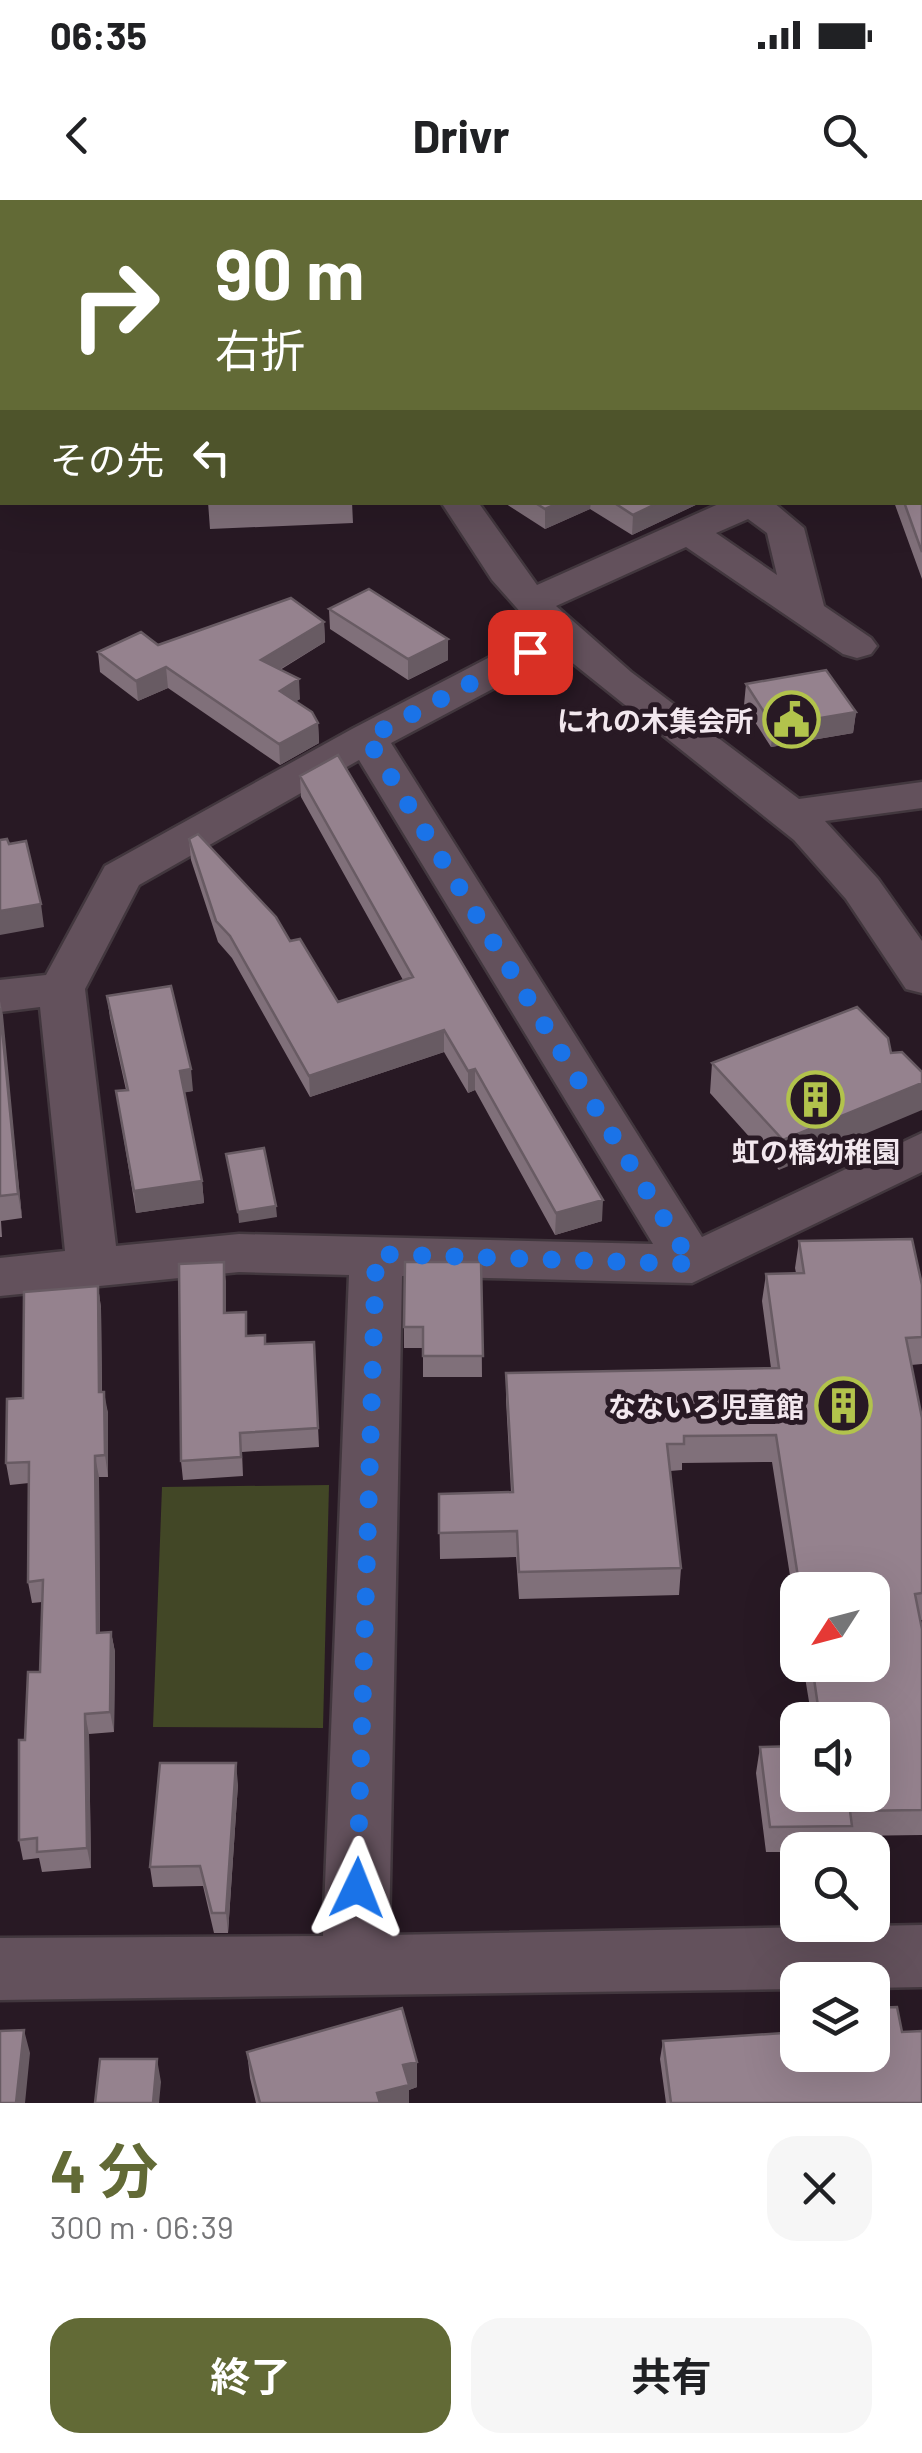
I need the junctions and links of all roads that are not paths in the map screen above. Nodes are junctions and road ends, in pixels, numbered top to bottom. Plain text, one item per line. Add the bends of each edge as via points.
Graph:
1 (461, 505) edge
2 (749, 505) edge
3 (756, 505) edge
4 (689, 532) junction
5 (532, 602) junction
6 (806, 612) junction
7 (563, 635) junction
8 (857, 646) dead end
9 (367, 738) junction
10 (922, 795) edge
11 (791, 814) junction
12 (922, 978) edge
13 (62, 989) junction
14 (0, 996) edge
15 (922, 1151) edge
16 (376, 1254) junction
17 (692, 1264) junction
18 (93, 1268) junction
19 (0, 1276) edge
20 (922, 1956) edge
21 (355, 1967) junction
22 (0, 1968) edge

1 - 5 street via 487,551
2 - 4 street
3 - 6 street via 785,528
4 - 5 street
4 - 6 street
5 - 7 street
6 - 8 street
7 - 9 street
7 - 11 street
9 - 13 street via 122,876
9 - 17 street
10 - 11 street
11 - 12 street via 886,917
13 - 14 street
13 - 18 street
15 - 17 street
16 - 17 street
16 - 18 street via 239,1253
16 - 21 street
18 - 19 street
20 - 21 street
21 - 22 street

